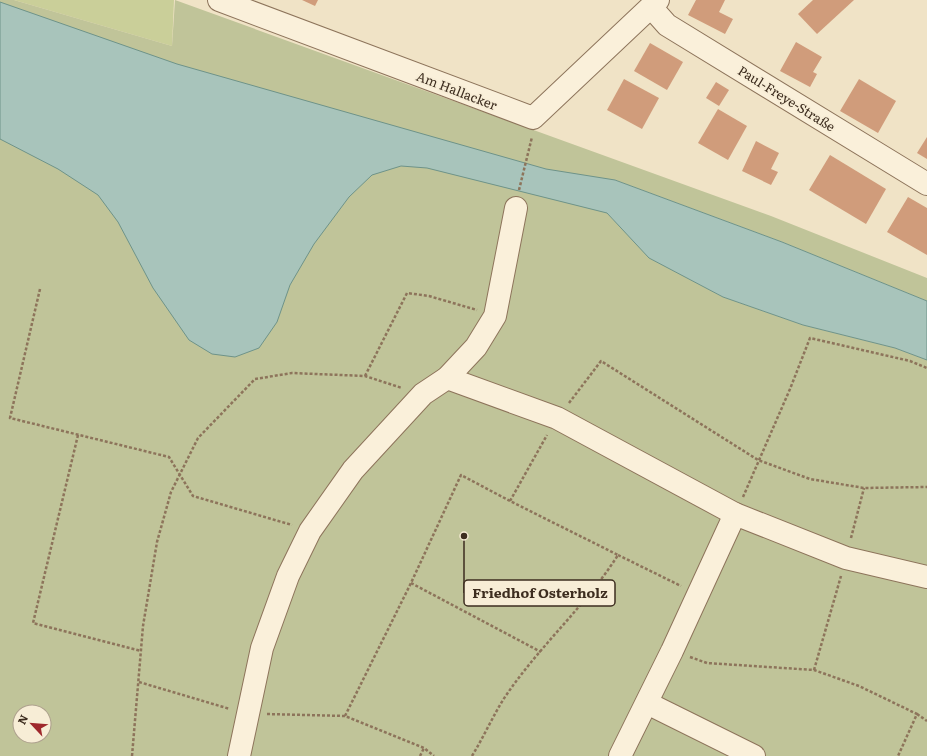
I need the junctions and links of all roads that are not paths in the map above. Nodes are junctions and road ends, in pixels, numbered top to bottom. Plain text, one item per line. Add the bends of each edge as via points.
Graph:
1 (219, 0) edge
2 (655, 4) edge
3 (927, 184) edge
4 (516, 208) road end
5 (447, 378) junction
6 (735, 514) junction
7 (927, 577) edge
8 (647, 703) junction
9 (239, 756) edge
10 (620, 756) edge
11 (754, 756) edge

1 - 2 street, Am Hallacker via 533,118 562,83
2 - 3 street, Paul-Freye-Straße via 667,25
4 - 5 street via 494,316 476,347
5 - 6 street via 557,418
5 - 9 street via 423,394 353,470 310,531 288,576 262,648
6 - 7 street via 846,558
6 - 8 street
8 - 10 street
8 - 11 street

